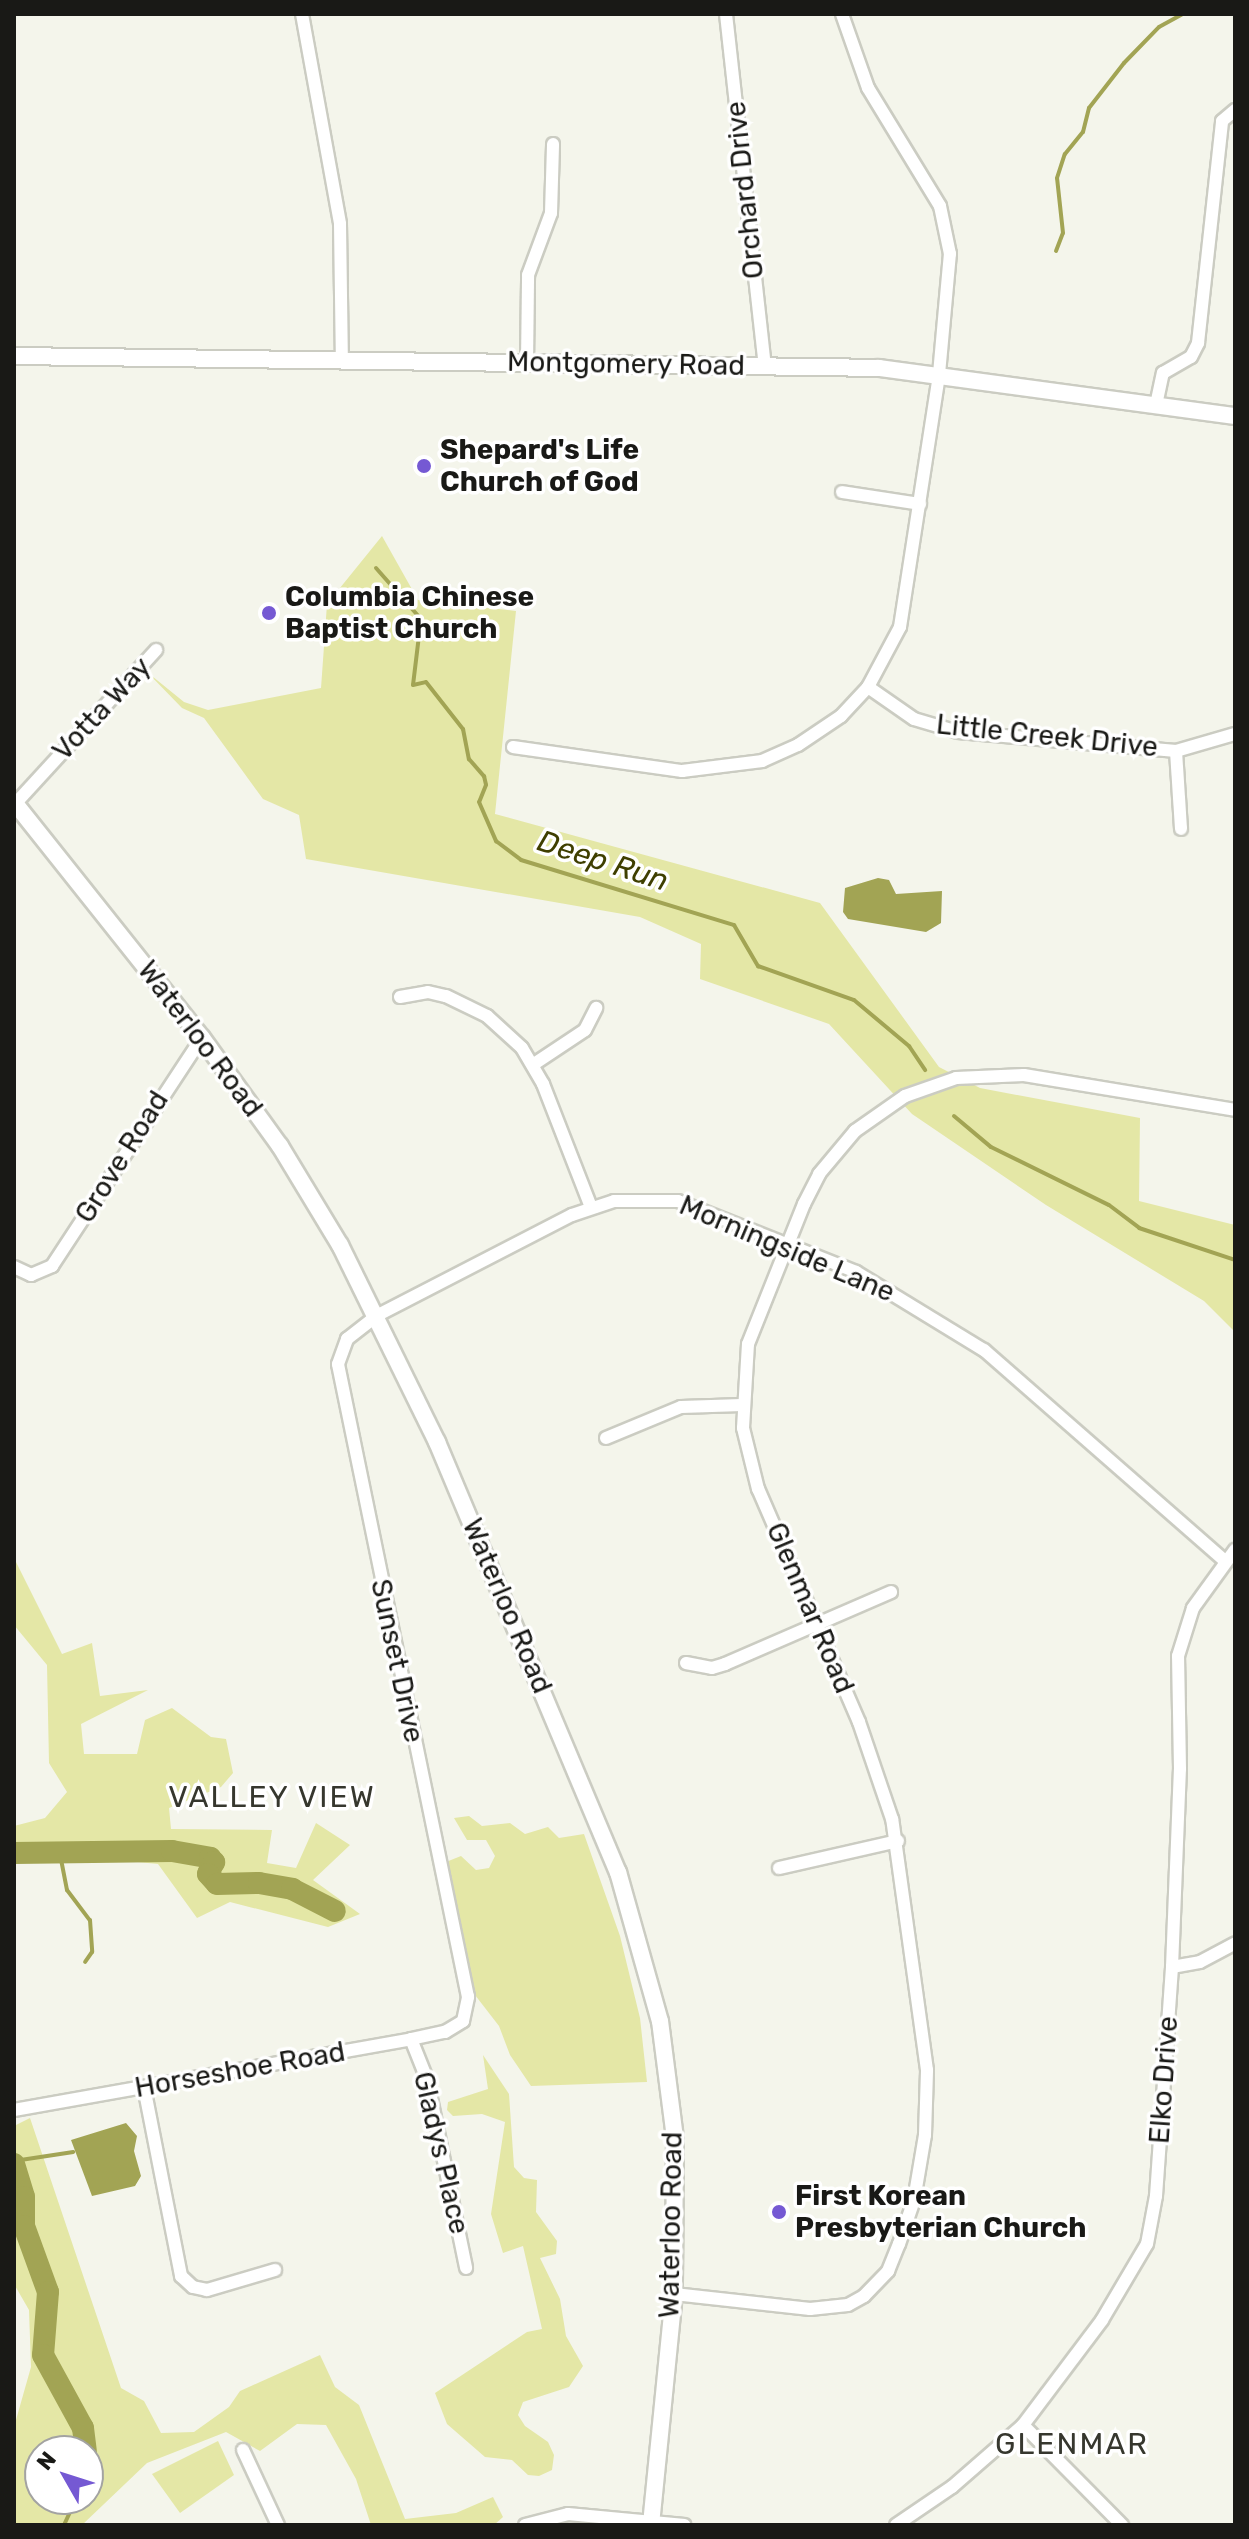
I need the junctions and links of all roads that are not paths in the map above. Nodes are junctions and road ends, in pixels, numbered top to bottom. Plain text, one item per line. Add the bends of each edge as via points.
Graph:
1 (726, 14) edge
2 (842, 14) edge
3 (305, 18) edge
4 (1235, 110) edge
5 (553, 144) dead end
6 (14, 356) edge
7 (342, 361) junction
8 (527, 363) junction
9 (765, 366) junction
10 (939, 374) junction
11 (1156, 405) junction
12 (1235, 416) edge
13 (842, 492) dead end
14 (920, 504) junction
15 (156, 650) dead end
16 (868, 687) junction
17 (1235, 734) edge
18 (513, 747) dead end
19 (1176, 751) junction
20 (15, 803) edge
21 (1181, 829) dead end
22 (400, 997) dead end
23 (596, 1008) dead end
24 (202, 1038) junction
25 (534, 1064) junction
26 (1235, 1110) edge
27 (591, 1207) junction
28 (787, 1243) junction
29 (14, 1267) edge
30 (378, 1315) junction
31 (742, 1405) junction
32 (606, 1438) dead end
33 (1235, 1550) edge
34 (1225, 1561) junction
35 (891, 1592) dead end
36 (817, 1623) junction
37 (686, 1663) dead end
38 (898, 1841) junction
39 (779, 1868) dead end
40 (1235, 1943) edge
41 (1172, 1967) junction
42 (463, 2021) joint
43 (411, 2039) junction
44 (144, 2087) junction
45 (14, 2110) edge
46 (466, 2268) dead end
47 (275, 2270) dead end
48 (674, 2294) junction
49 (1023, 2425) junction
50 (243, 2450) dead end
51 (652, 2523) edge
52 (278, 2525) edge
53 (525, 2525) edge
54 (684, 2525) edge
55 (896, 2525) edge
56 (1122, 2525) edge

1 - 9 street, Orchard Drive
2 - 10 street via 868,88 929,183 947,228 951,281
3 - 7 street via 340,224
4 - 11 street via 1222,121 1198,343 1191,357 1163,373
5 - 8 street via 551,213 528,275
6 - 7 main road, Montgomery Road
7 - 8 main road, Montgomery Road
8 - 9 main road, Montgomery Road
9 - 10 main road, Montgomery Road
10 - 11 main road, Montgomery Road
10 - 14 street
11 - 12 main road, Montgomery Road
13 - 14 street
14 - 16 street via 900,627
15 - 20 street, Votta Way
16 - 18 street via 841,716 798,745 722,770 652,768
16 - 19 street, Little Creek Drive via 914,719 958,732
17 - 19 street, Little Creek Drive
19 - 21 street
20 - 24 main road, Waterloo Road
22 - 25 street via 428,992 467,1005 505,1031
23 - 25 street via 585,1030
24 - 29 street, Grove Road via 63,1251 40,1275
24 - 30 main road, Waterloo Road via 280,1146
25 - 27 street
26 - 28 street, Glenmar Road via 1024,1075 989,1074 930,1086 879,1111 835,1152
27 - 28 street, Morningside Lane via 636,1198 678,1201
27 - 30 street, Morningside Lane
28 - 31 street, Glenmar Road via 748,1344
28 - 34 street, Morningside Lane via 899,1295 984,1350
30 - 42 street, Sunset Drive via 347,1339 338,1364 468,1997
30 - 48 main road, Waterloo Road via 594,1809 635,1922 660,2021 675,2138
31 - 32 street via 681,1407
31 - 36 street, Glenmar Road via 750,1466
33 - 34 street, Elko Drive
34 - 41 street, Elko Drive via 1193,1608 1178,1656 1180,1769
35 - 36 street
36 - 37 street via 712,1668
36 - 38 street, Glenmar Road via 864,1734
38 - 39 street
38 - 48 street, Glenmar Road via 927,2100 914,2200 888,2271 864,2296 830,2308
40 - 41 street via 1200,1962
41 - 49 street, Elko Drive via 1156,2196 1147,2244 1102,2320
42 - 43 street, Horseshoe Road via 445,2032
43 - 44 street, Horseshoe Road
43 - 46 street, Gladys Place via 427,2079
44 - 45 street, Horseshoe Road
44 - 47 street via 181,2276 207,2290
48 - 51 main road, Waterloo Road
49 - 55 street, Elko Drive via 952,2487
49 - 56 street
50 - 52 street
51 - 53 street via 568,2514
51 - 54 street

